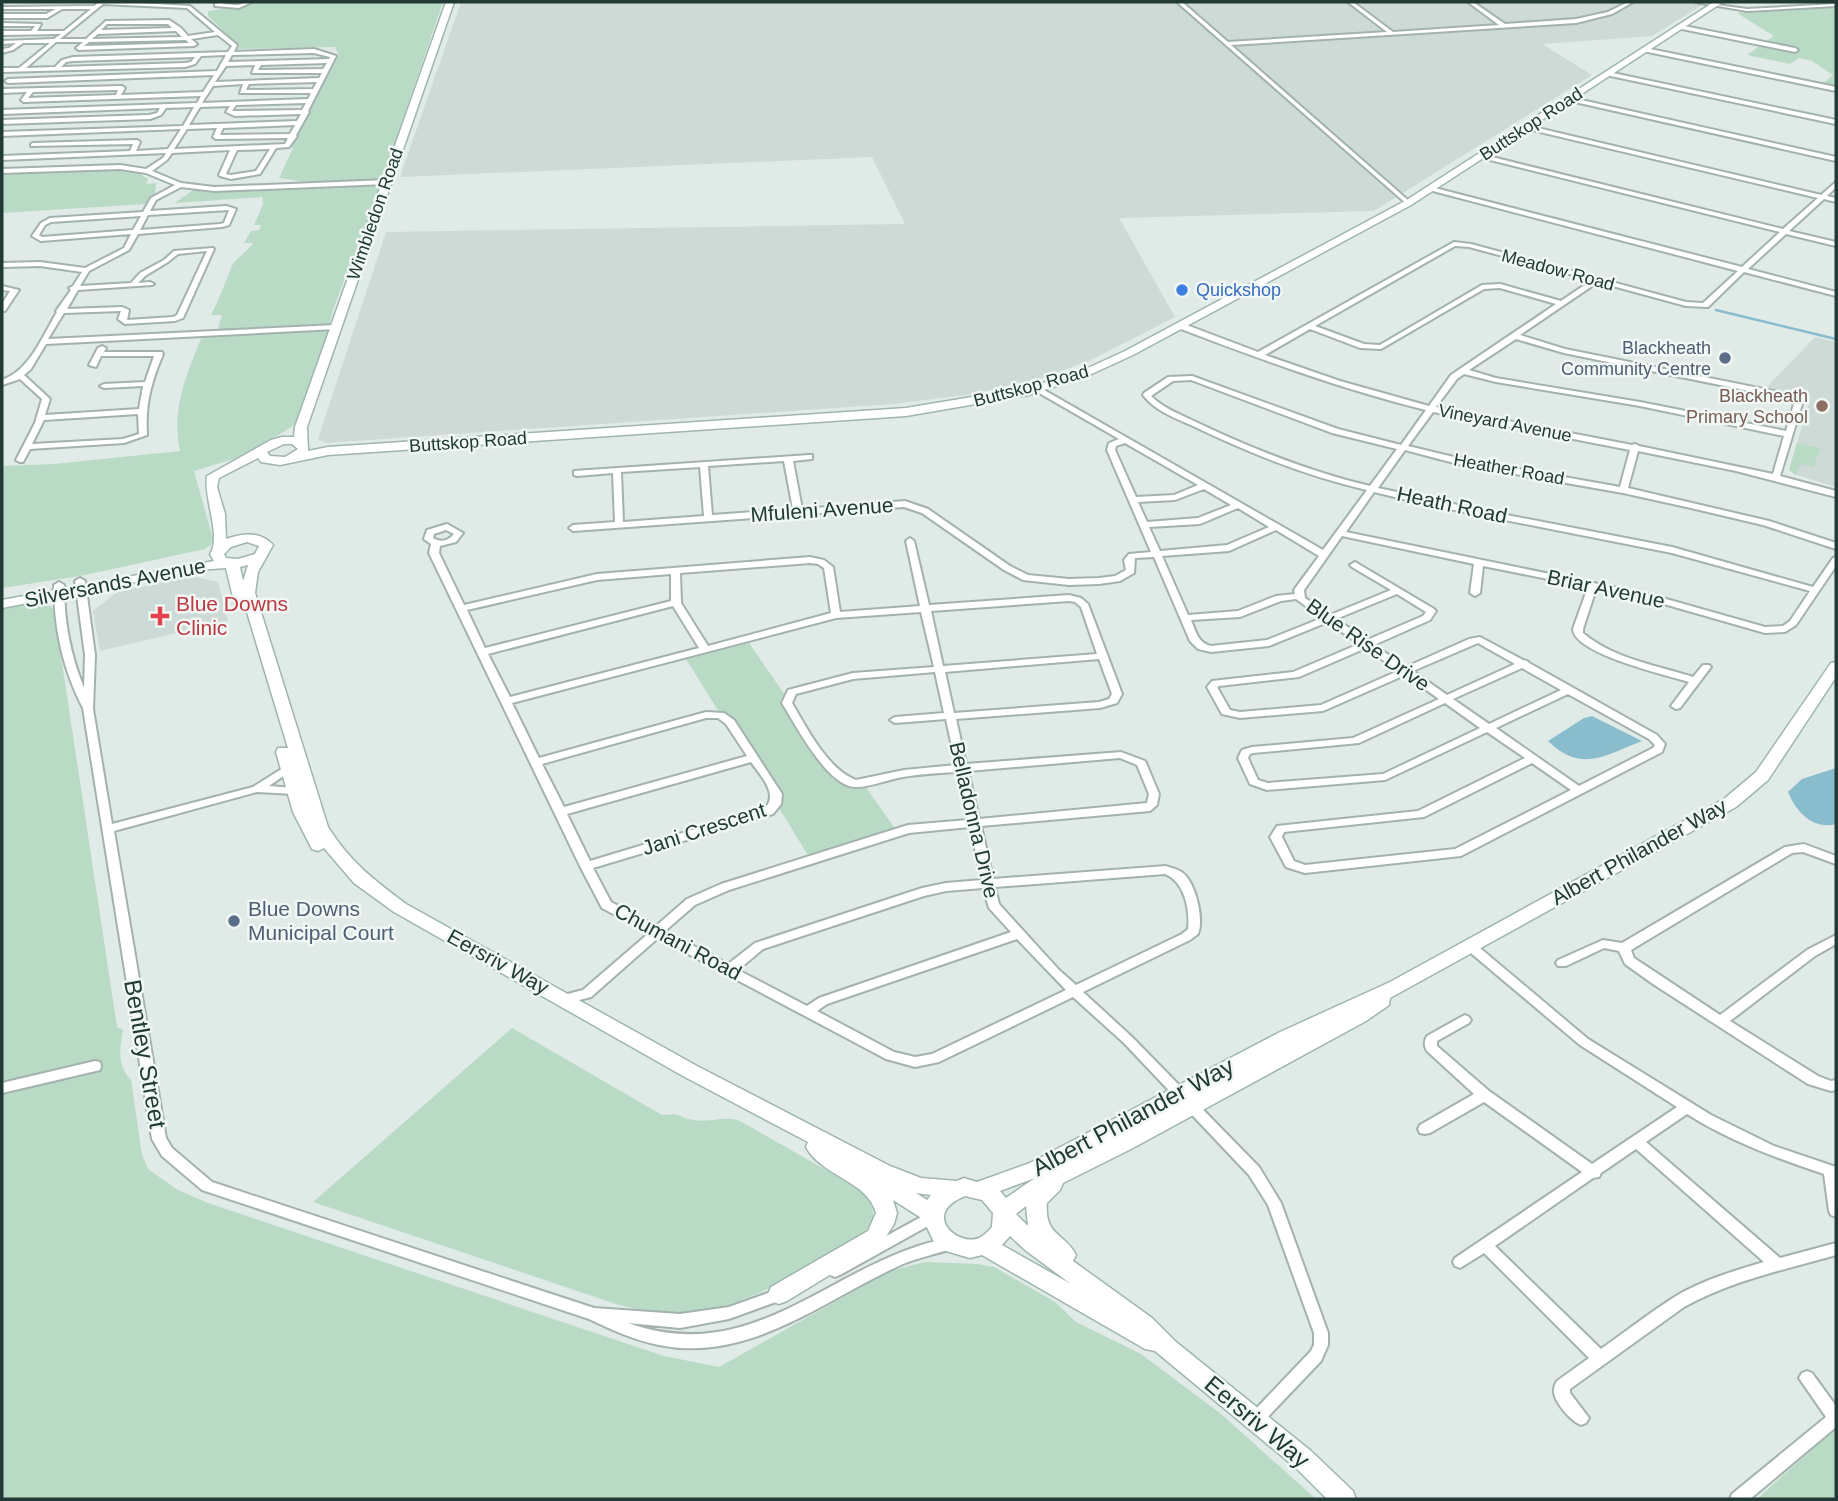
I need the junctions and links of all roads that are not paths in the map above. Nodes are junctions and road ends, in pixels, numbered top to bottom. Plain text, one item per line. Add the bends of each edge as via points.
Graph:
1 (12, 2) edge
2 (102, 2) edge
3 (194, 2) edge
4 (223, 2) edge
5 (250, 2) edge
6 (450, 2) edge
7 (1179, 2) edge
8 (1350, 2) edge
9 (1470, 2) edge
10 (1631, 2) edge
11 (1697, 2) edge
12 (1717, 3) edge
13 (1836, 5) edge
14 (184, 6) junction
15 (93, 7) junction
16 (62, 8) junction
17 (3, 9) edge
18 (2, 16) edge
19 (80, 19) junction
20 (92, 19) dead end
21 (2, 24) edge
22 (1504, 26) junction
23 (1679, 27) junction
24 (179, 29) junction
25 (64, 32) junction
26 (97, 32) junction
27 (2, 33) edge
28 (32, 33) junction
29 (218, 33) junction
30 (1393, 34) junction
31 (188, 38) junction
32 (87, 41) junction
33 (2, 42) edge
34 (21, 42) junction
35 (53, 42) junction
36 (1228, 44) junction
37 (1645, 50) junction
38 (1795, 50) dead end
39 (2, 51) edge
40 (231, 54) junction
41 (330, 61) junction
42 (258, 63) junction
43 (225, 64) junction
44 (2, 70) edge
45 (20, 70) junction
46 (326, 71) junction
47 (219, 73) junction
48 (1608, 74) junction
49 (321, 80) junction
50 (8, 81) junction
51 (247, 83) junction
52 (212, 84) junction
53 (2, 88) edge
54 (1836, 89) edge
55 (31, 91) junction
56 (316, 91) junction
57 (206, 94) junction
58 (117, 97) junction
59 (1568, 99) junction
60 (311, 101) junction
61 (234, 103) junction
62 (199, 105) junction
63 (164, 106) junction
64 (306, 111) junction
65 (3, 113) edge
66 (2, 122) edge
67 (1836, 122) edge
68 (300, 123) junction
69 (221, 126) junction
70 (1525, 127) junction
71 (185, 128) junction
72 (43, 133) junction
73 (2, 134) edge
74 (294, 136) junction
75 (33, 145) junction
76 (273, 148) junction
77 (234, 149) junction
78 (170, 151) junction
79 (132, 153) junction
80 (1480, 156) junction
81 (24, 157) junction
82 (2, 158) edge
83 (1836, 159) edge
84 (2, 171) edge
85 (147, 171) junction
86 (387, 182) junction
87 (180, 184) junction
88 (1836, 184) edge
89 (1431, 189) junction
90 (1823, 196) junction
91 (1836, 200) edge
92 (1408, 203) junction
93 (145, 213) junction
94 (136, 232) junction
95 (1785, 232) junction
96 (1836, 244) edge
97 (2, 265) edge
98 (86, 270) junction
99 (1744, 270) junction
100 (1597, 280) junction
101 (150, 284) dead end
102 (133, 285) junction
103 (2, 288) edge
104 (73, 288) junction
105 (1836, 294) edge
106 (1563, 304) junction
107 (2, 310) edge
108 (60, 311) junction
109 (1181, 326) junction
110 (1308, 326) junction
111 (336, 327) junction
112 (1515, 336) junction
113 (106, 339) junction
114 (43, 342) junction
115 (99, 354) junction
116 (1261, 354) junction
117 (93, 365) dead end
118 (1462, 370) junction
119 (20, 375) junction
120 (1186, 377) joint
121 (2, 383) edge
122 (145, 384) junction
123 (104, 386) dead end
124 (1037, 388) junction
125 (1431, 409) junction
126 (141, 411) junction
127 (40, 418) junction
128 (301, 427) junction
129 (1788, 434) junction
130 (1125, 440) junction
131 (276, 442) junction
132 (1635, 446) junction
133 (27, 447) junction
134 (1403, 448) junction
135 (299, 449) junction
136 (265, 456) junction
137 (809, 457) dead end
138 (788, 458) junction
139 (20, 460) dead end
140 (704, 464) junction
141 (617, 470) junction
142 (577, 473) dead end
143 (1776, 477) junction
144 (1204, 486) junction
145 (1374, 488) junction
146 (1623, 490) junction
147 (1836, 494) edge
148 (1133, 500) junction
149 (1238, 505) junction
150 (798, 511) junction
151 (218, 514) junction
152 (708, 517) junction
153 (619, 524) junction
154 (1144, 525) junction
155 (1276, 527) junction
156 (573, 528) dead end
157 (1340, 533) junction
158 (254, 539) junction
159 (910, 541) dead end
160 (436, 544) dead end
161 (1836, 546) edge
162 (220, 549) junction
163 (1156, 553) junction
164 (1324, 555) junction
165 (261, 556) junction
166 (1836, 560) edge
167 (1479, 562) junction
168 (230, 564) junction
169 (1356, 565) dead end
170 (675, 570) junction
171 (1593, 585) junction
172 (80, 586) junction
173 (59, 590) junction
174 (1398, 590) junction
175 (1815, 590) junction
176 (1475, 593) dead end
177 (2, 594) edge
178 (1299, 596) junction
179 (676, 603) junction
180 (2, 604) edge
181 (461, 609) junction
182 (926, 609) junction
183 (836, 615) junction
184 (1185, 618) junction
185 (1329, 618) junction
186 (1366, 644) junction
187 (705, 649) junction
188 (482, 652) junction
189 (90, 655) junction
190 (1103, 656) junction
191 (69, 660) junction
192 (1524, 663) junction
193 (1836, 666) edge
194 (1706, 667) dead end
195 (939, 668) junction
196 (1405, 671) junction
197 (1696, 681) junction
198 (1570, 689) junction
199 (1446, 699) junction
200 (508, 701) junction
201 (1676, 706) dead end
202 (88, 709) junction
203 (950, 717) junction
204 (895, 720) dead end
205 (1488, 728) junction
206 (752, 758) junction
207 (1532, 759) junction
208 (537, 762) junction
209 (288, 768) junction
210 (961, 768) junction
211 (257, 789) junction
212 (1578, 790) junction
213 (294, 791) junction
214 (560, 812) junction
215 (974, 824) junction
216 (107, 829) junction
217 (1836, 860) edge
218 (586, 866) junction
219 (987, 884) junction
220 (656, 933) junction
221 (1018, 934) junction
222 (1836, 939) edge
223 (1470, 946) junction
224 (1624, 948) junction
225 (1562, 963) dead end
226 (731, 970) junction
227 (1074, 991) junction
228 (588, 1004) junction
229 (807, 1012) junction
230 (1465, 1020) dead end
231 (1721, 1021) junction
232 (95, 1066) dead end
233 (1834, 1086) edge
234 (2, 1088) edge
235 (1483, 1095) junction
236 (1186, 1099) junction
237 (1687, 1107) junction
238 (1425, 1129) dead end
239 (1638, 1143) junction
240 (816, 1147) junction
241 (1096, 1157) junction
242 (1833, 1172) edge
243 (1594, 1173) junction
244 (956, 1189) junction
245 (981, 1189) junction
246 (1836, 1211) edge
247 (1005, 1214) junction
248 (932, 1215) junction
249 (949, 1244) junction
250 (1485, 1245) junction
251 (985, 1246) junction
252 (1836, 1249) edge
253 (1460, 1262) dead end
254 (1779, 1266) junction
255 (779, 1294) junction
256 (593, 1314) junction
257 (1143, 1325) junction
258 (1168, 1349) junction
259 (1599, 1357) junction
260 (1807, 1378) dead end
261 (1581, 1418) dead end
262 (1836, 1418) edge
263 (1256, 1419) junction
264 (1343, 1499) edge
265 (1738, 1499) edge

1 - 17 street
2 - 14 street
2 - 15 street
3 - 14 street
4 - 5 street via 217,5 237,7
6 - 86 main road, Wimbledon Road
7 - 36 street
8 - 30 street
9 - 22 street
10 - 22 street via 1592,18
11 - 12 street
12 - 13 street via 1739,9
12 - 23 main road, Buttskop Road
14 - 29 street
15 - 16 street
15 - 19 street
16 - 17 street
16 - 18 street via 50,15
19 - 20 street
19 - 25 street
21 - 28 street via 40,25
22 - 30 street
23 - 37 main road, Buttskop Road
23 - 38 street
24 - 26 street
24 - 26 street via 167,21 105,21
24 - 31 street
25 - 28 street
25 - 35 street
26 - 32 street
27 - 28 street
29 - 31 street
29 - 40 street via 235,46
30 - 36 street
31 - 32 street
31 - 32 street via 192,45 79,49
32 - 35 street
33 - 34 street
34 - 35 street
34 - 39 street
35 - 45 street
36 - 92 street
37 - 48 main road, Buttskop Road
37 - 54 street
40 - 41 street via 318,51 332,55
40 - 43 street
40 - 45 street via 199,55 187,64
41 - 42 street
41 - 46 street
42 - 43 street
42 - 46 street via 254,72
43 - 47 street
44 - 45 street
45 - 50 street
46 - 49 street
47 - 50 street
47 - 52 street
48 - 59 main road, Buttskop Road
48 - 67 street
49 - 51 street
49 - 56 street
50 - 53 street
51 - 52 street
51 - 56 street via 242,92
52 - 57 street
53 - 55 street
55 - 58 street via 122,88
55 - 58 street via 24,100
56 - 60 street
57 - 58 street
57 - 62 street
59 - 70 main road, Buttskop Road
59 - 83 street
60 - 61 street
60 - 64 street
61 - 62 street
61 - 64 street via 229,111 233,114
62 - 63 street
62 - 71 street
63 - 65 street
63 - 66 street via 157,116 150,117
64 - 68 street
68 - 69 street
68 - 74 street
69 - 71 street
69 - 74 street via 215,135 218,138
70 - 80 main road, Buttskop Road
70 - 90 street
71 - 72 street
71 - 78 street
72 - 73 street
72 - 75 street
74 - 76 street via 290,145
75 - 79 street via 138,142
75 - 81 street
76 - 77 street
76 - 77 street via 258,173 222,175
77 - 78 street
78 - 79 street
78 - 85 street
79 - 81 street
80 - 89 main road, Buttskop Road
80 - 95 street
81 - 82 street
84 - 85 street via 109,167
85 - 87 street
86 - 87 street via 214,189
86 - 111 main road, Wimbledon Road
87 - 93 street via 157,196
88 - 90 street, Meadow Road
89 - 92 main road, Buttskop Road
89 - 99 street
90 - 91 street
90 - 95 street, Meadow Road
92 - 109 main road, Buttskop Road
93 - 94 street
93 - 94 street via 234,210 220,226
93 - 94 street via 50,220 35,236
94 - 98 street via 122,254
95 - 96 street
95 - 99 street, Meadow Road
97 - 98 street
98 - 104 street
99 - 100 street, Meadow Road via 1709,304 1699,306
99 - 105 street
100 - 106 street, Blue Rise Drive
100 - 110 street, Meadow Road via 1469,245 1450,245
101 - 102 street
102 - 104 street
102 - 108 street via 141,274 176,251 211,249 175,319 125,322 122,309
103 - 107 street via 15,290
104 - 108 street
106 - 110 street via 1500,286 1482,287 1381,347 1363,346
106 - 112 street, Blue Rise Drive
108 - 114 street
109 - 116 street, Vineyard Avenue
109 - 124 main road, Buttskop Road via 1109,363
110 - 116 street, Meadow Road
111 - 113 street
111 - 128 main road, Wimbledon Road
112 - 118 street, Blue Rise Drive
112 - 129 street via 1564,351 1795,399 1798,404
113 - 114 street
113 - 115 street
114 - 119 street
115 - 117 street
115 - 122 street via 158,353
116 - 125 street, Vineyard Avenue via 1363,391
118 - 125 street, Blue Rise Drive
118 - 129 street
119 - 121 street
119 - 127 street via 46,399
120 - 134 street, Heather Road via 1335,431
120 - 145 street, Heath Road via 1155,387 1147,398 1241,446
122 - 123 street
122 - 126 street
124 - 130 street
124 - 135 main road, Buttskop Road via 906,412 328,451
125 - 132 street, Vineyard Avenue
125 - 134 street, Blue Rise Drive
126 - 127 street
126 - 133 street via 144,435 133,440
127 - 133 street
128 - 131 main road
128 - 135 main road, Wimbledon Road
129 - 143 street
130 - 144 street
130 - 148 street via 1110,448
131 - 135 main road
131 - 136 main road
132 - 143 street, Vineyard Avenue
132 - 146 street
133 - 139 street
134 - 145 street, Blue Rise Drive
134 - 146 street, Heather Road
135 - 136 main road
136 - 151 main road via 219,471 210,480
137 - 138 street
138 - 140 street
138 - 150 street
140 - 141 street
140 - 152 street
141 - 142 street
141 - 153 street
143 - 147 street, Vineyard Avenue
144 - 148 street via 1175,497
144 - 149 street
145 - 157 street, Blue Rise Drive
145 - 175 street, Heath Road via 1676,551
146 - 161 street, Heather Road via 1766,523
148 - 154 street
149 - 154 street via 1200,521
149 - 155 street
150 - 152 street, Mfuleni Avenue
150 - 163 street, Mfuleni Avenue via 891,503 915,506 1018,575 1039,581 1117,579 1131,571 1132,556
151 - 158 main road
151 - 162 main road
152 - 153 street, Mfuleni Avenue
153 - 156 street, Mfuleni Avenue
154 - 163 street
155 - 163 street via 1229,548
155 - 164 street
157 - 164 street, Blue Rise Drive
157 - 167 street, Briar Avenue
158 - 162 main road, Silversands Avenue via 235,540
158 - 165 main road via 266,545
159 - 182 street, Belladonna Drive
160 - 181 street, Chumani Road via 433,553
162 - 168 main road via 218,558
162 - 172 main road, Silversands Avenue
163 - 184 street
164 - 178 street, Blue Rise Drive
165 - 168 main road, Silversands Avenue
165 - 228 main road, Eersriv Way via 251,572 248,593 306,789 334,850 360,879 400,908 565,999
166 - 175 street, Briar Avenue
167 - 171 street, Briar Avenue
167 - 176 street
168 - 172 main road, Silversands Avenue
168 - 209 main road, Eersriv Way
169 - 174 street
170 - 179 street
170 - 181 street via 583,579
170 - 183 street via 821,562 830,571
171 - 175 street, Briar Avenue via 1776,631 1793,622
171 - 197 street via 1578,629 1583,640 1611,654
172 - 173 main road, Silversands Avenue
172 - 189 street, Bentley Street
173 - 177 main road, Silversands Avenue
173 - 180 main road, Silversands Avenue
173 - 191 street, Bentley Street
174 - 185 street
174 - 186 street via 1428,607 1431,615
178 - 184 street via 1279,598 1240,614
178 - 185 street, Blue Rise Drive
179 - 187 street
179 - 188 street
181 - 188 street, Chumani Road
182 - 183 street
182 - 190 street via 1078,600 1085,606
182 - 195 street, Belladonna Drive
183 - 187 street
184 - 185 street via 1196,643 1210,649 1269,643
185 - 186 street, Blue Rise Drive
186 - 196 street, Blue Rise Drive
186 - 196 street via 1295,675 1222,681 1212,687 1223,709 1233,714 1313,709
187 - 200 street
188 - 200 street, Chumani Road
189 - 191 street
189 - 202 street, Bentley Street
190 - 195 street
190 - 203 street via 1117,694 1107,704
191 - 202 street, Bentley Street
192 - 196 street via 1477,640
192 - 198 street
192 - 199 street
193 - 223 main road, Albert Philander Way via 1766,771 1748,790
194 - 197 street
195 - 203 street, Belladonna Drive
195 - 210 street via 853,676 792,692 787,703 835,774 848,783
196 - 199 street, Blue Rise Drive
197 - 201 street
198 - 205 street
198 - 212 street via 1660,744 1658,750
199 - 205 street, Blue Rise Drive
199 - 205 street via 1355,741 1252,750 1243,758 1254,782 1267,788 1376,779
200 - 208 street, Chumani Road
202 - 216 street, Bentley Street
203 - 204 street
203 - 210 street, Belladonna Drive
205 - 207 street, Blue Rise Drive
206 - 208 street, Jani Crescent via 730,722 713,714
206 - 214 street
206 - 218 street, Jani Crescent via 777,794 773,808
207 - 212 street, Blue Rise Drive
207 - 212 street via 1420,814 1288,827 1276,837 1287,861 1301,868 1446,856
208 - 214 street, Chumani Road
209 - 211 street
209 - 213 main road, Eersriv Way
210 - 215 street, Belladonna Drive
210 - 215 street via 1121,755 1141,763 1154,794 1152,804 1140,810
211 - 213 street
211 - 216 street
213 - 240 main road, Eersriv Way via 322,851 351,884 390,912 691,1083
214 - 218 street, Chumani Road
215 - 219 street, Belladonna Drive
215 - 220 street via 908,830 725,887 691,902
216 - 256 street, Bentley Street via 159,1139 167,1152 207,1186
217 - 224 street via 1804,848 1789,850
218 - 220 street, Chumani Road via 606,905
219 - 221 street, Belladonna Drive via 993,905
219 - 226 street via 922,892 775,940 749,952
219 - 227 street, Chumani Road via 1149,870 1166,870 1180,877 1196,924 1194,932
220 - 226 street, Chumani Road
220 - 228 street
221 - 227 street, Belladonna Drive
221 - 229 street via 823,1001
222 - 231 street
223 - 236 main road, Albert Philander Way via 1397,987 1298,1032
223 - 237 street via 1584,1042
224 - 225 street via 1603,944
224 - 231 street via 1629,961
226 - 229 street, Chumani Road
227 - 229 street, Chumani Road via 934,1059 915,1062 891,1056
227 - 236 street, Belladonna Drive
228 - 244 main road, Eersriv Way via 883,1172 920,1186
230 - 235 street via 1429,1044
231 - 233 street via 1813,1080
232 - 234 street
235 - 238 street
235 - 243 street
236 - 241 main road, Albert Philander Way
236 - 245 main road, Albert Philander Way via 1037,1169
236 - 263 street, Belladonna Drive via 1266,1188 1321,1333 1316,1356
237 - 239 street
237 - 242 street via 1769,1150
239 - 243 street
239 - 254 street
240 - 248 main road, Eersriv Way via 889,1184
240 - 255 main road via 834,1164 874,1187 886,1212 884,1224 875,1237
241 - 247 main road, Albert Philander Way via 1028,1191
241 - 257 main road via 1051,1185 1037,1200 1036,1221 1055,1248 1118,1293
242 - 246 street
243 - 250 street
244 - 245 main road
244 - 248 main road via 940,1199
245 - 247 main road via 996,1198
247 - 251 main road via 998,1237
247 - 257 main road, Eersriv Way via 1033,1244
248 - 249 main road via 936,1232
248 - 255 street, Bentley Street via 813,1283
249 - 251 main road via 967,1249
249 - 256 street, Bentley Street via 906,1254 799,1314 722,1340 680,1342 622,1330
250 - 253 street
250 - 259 street
251 - 258 main road, Eersriv Way
252 - 254 street
254 - 259 street via 1696,1293
255 - 256 street, Bentley Street via 729,1313 680,1321
257 - 258 main road, Eersriv Way
258 - 263 main road, Eersriv Way
259 - 261 street via 1562,1386 1562,1395
260 - 262 street
262 - 265 street
263 - 264 main road, Eersriv Way

